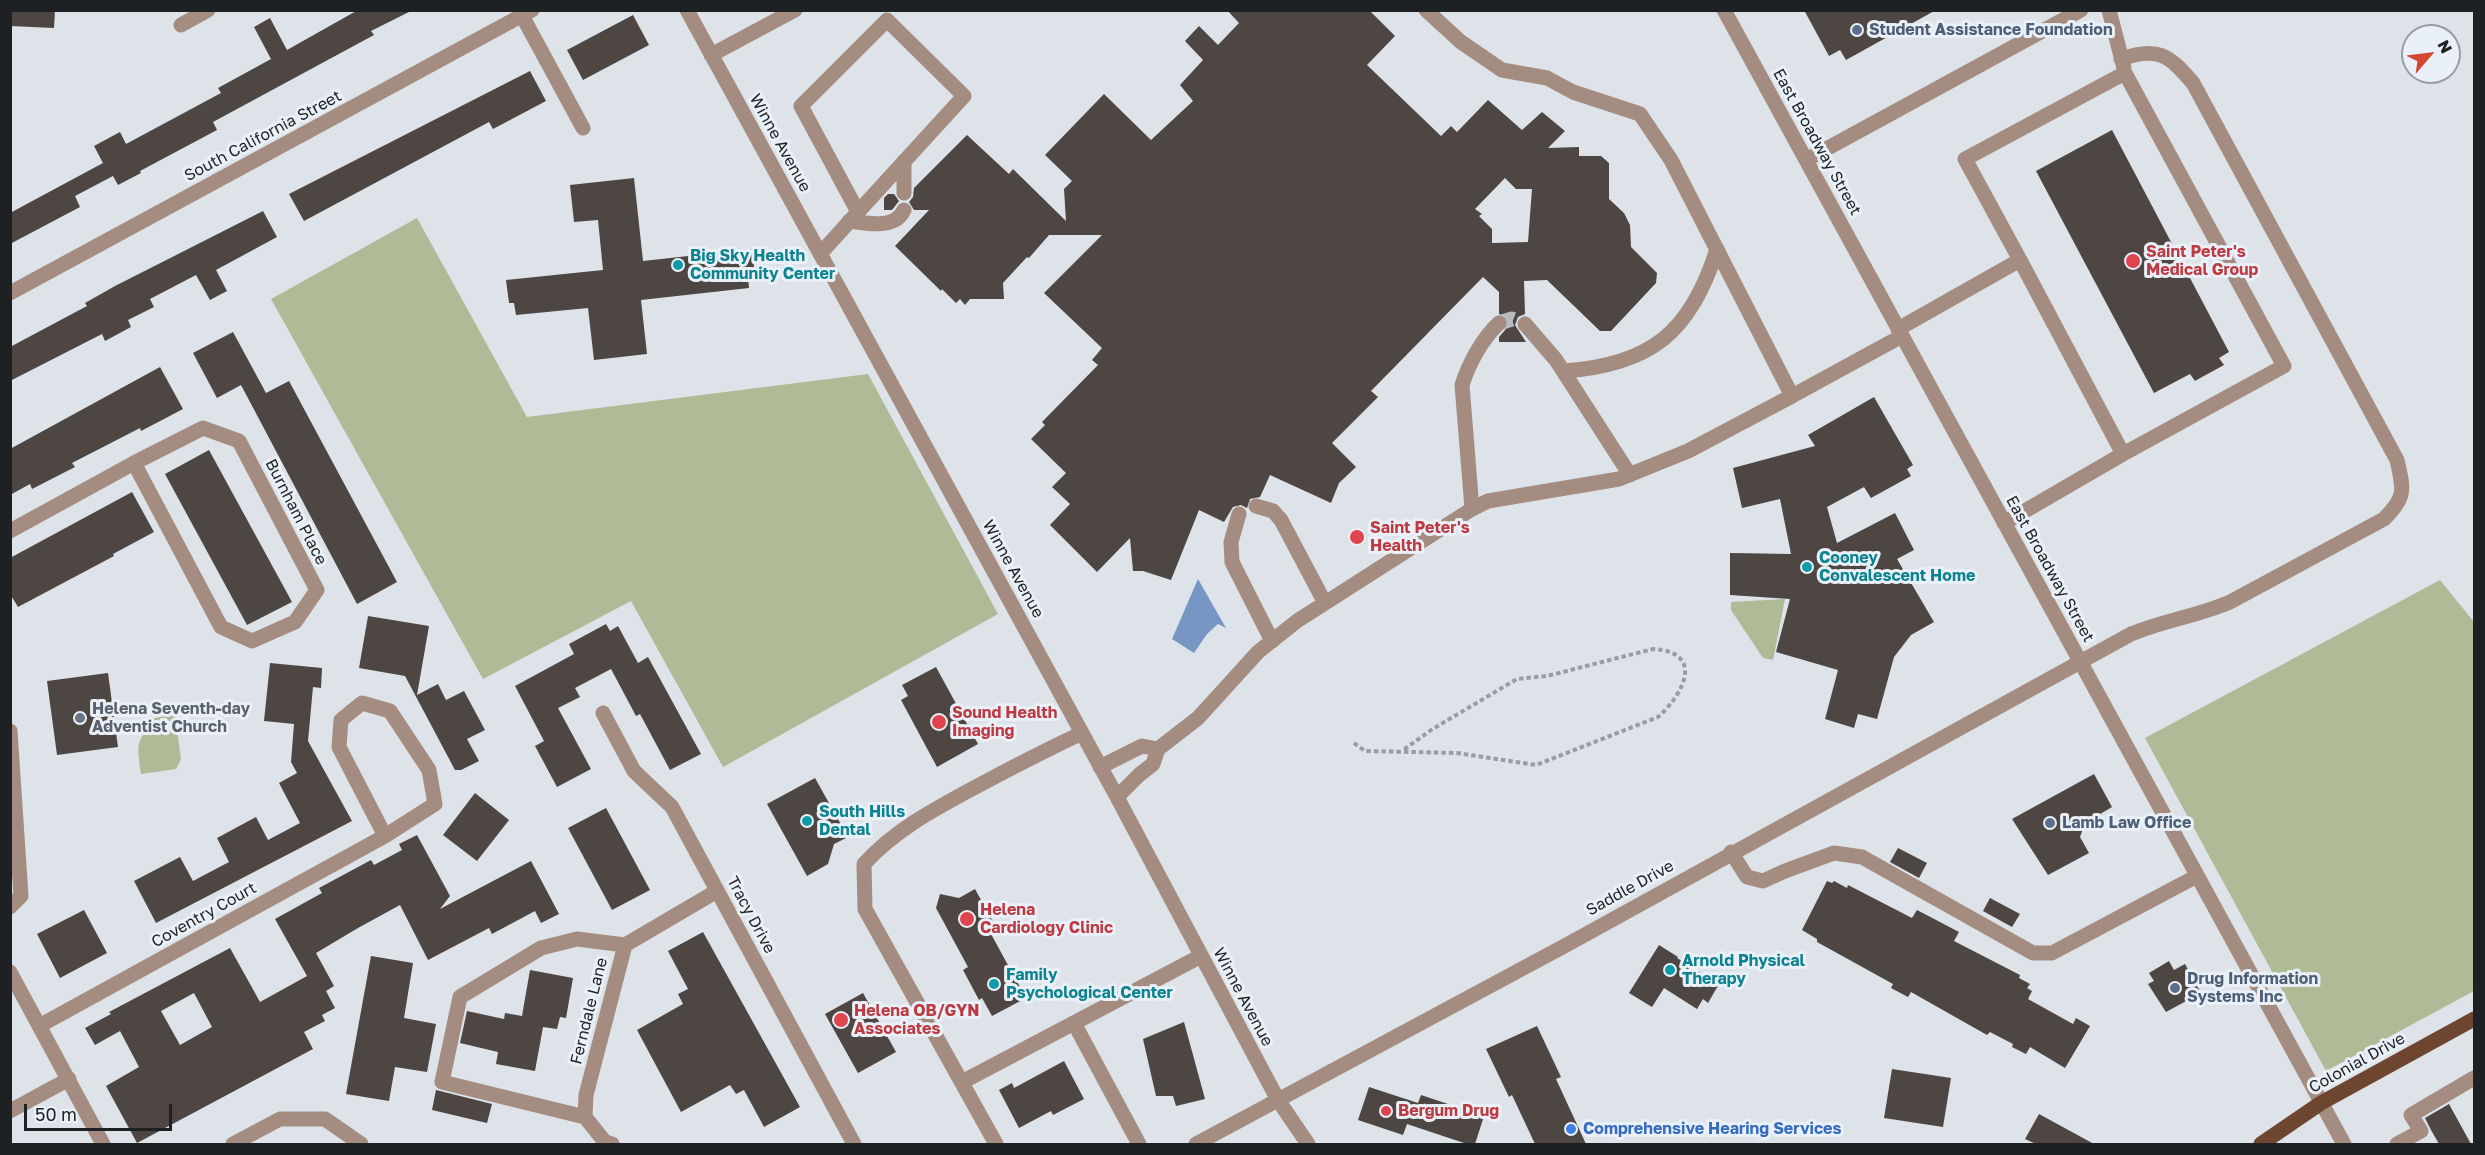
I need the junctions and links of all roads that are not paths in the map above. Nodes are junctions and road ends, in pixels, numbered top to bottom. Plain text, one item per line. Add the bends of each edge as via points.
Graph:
1 (208, 10) edge
2 (687, 10) edge
3 (795, 10) edge
4 (1426, 10) edge
5 (2081, 10) edge
6 (2109, 10) edge
7 (1727, 11) edge
8 (525, 12) edge
9 (181, 25) dead end
10 (711, 55) junction
11 (2123, 66) junction
12 (583, 128) dead end
13 (1806, 160) junction
14 (904, 161) junction
15 (904, 193) dead end
16 (904, 210) dead end
17 (854, 216) junction
18 (1717, 249) junction
19 (820, 254) junction
20 (2020, 260) junction
21 (10, 293) edge
22 (1499, 323) dead end
23 (1525, 324) dead end
24 (1900, 332) junction
25 (1564, 371) junction
26 (1792, 396) junction
27 (2123, 454) junction
28 (134, 463) junction
29 (1630, 475) junction
30 (1256, 506) dead end
31 (1472, 510) junction
32 (1239, 514) dead end
33 (2004, 523) junction
34 (10, 531) edge
35 (1325, 603) junction
36 (1272, 641) junction
37 (2080, 662) junction
38 (603, 713) dead end
39 (10, 731) edge
40 (1082, 733) junction
41 (1158, 748) junction
42 (1100, 767) junction
43 (1117, 797) junction
44 (386, 836) junction
45 (1731, 852) junction
46 (2197, 876) junction
47 (717, 891) junction
48 (10, 908) edge
49 (625, 945) junction
50 (1201, 956) junction
51 (10, 972) edge
52 (2475, 1019) edge
53 (1074, 1023) junction
54 (39, 1026) junction
55 (69, 1078) junction
56 (2475, 1078) edge
57 (962, 1082) junction
58 (1278, 1100) junction
59 (2321, 1103) junction
60 (10, 1111) edge
61 (585, 1117) junction
62 (103, 1144) edge
63 (233, 1144) edge
64 (361, 1144) edge
65 (612, 1144) edge
66 (854, 1144) edge
67 (996, 1144) edge
68 (1139, 1144) edge
69 (1196, 1144) edge
70 (1308, 1144) edge
71 (2261, 1144) edge
72 (2344, 1144) edge
73 (2397, 1144) edge

1 - 9 street
2 - 10 street, Winne Avenue
3 - 10 street
4 - 18 street via 1461,42 1502,70 1547,78 1573,92 1640,114 1671,160
5 - 13 street
6 - 11 street
7 - 13 street, East Broadway Street
8 - 12 street
8 - 21 street, South California Street
10 - 19 street, Winne Avenue
11 - 20 street, Saddle Drive via 1965,159
11 - 27 street via 2284,366
11 - 37 street, Saddle Drive via 2152,51 2174,61 2193,82 2397,460 2403,485 2398,504 2384,519 2230,602 2159,622
13 - 24 street, East Broadway Street
14 - 15 street
14 - 17 street
14 - 17 street via 964,96 887,20 801,106
16 - 17 street via 895,222 872,223
17 - 19 street
18 - 25 street via 1706,281 1673,333 1611,365
18 - 26 street
19 - 40 street, Winne Avenue
20 - 24 street
20 - 27 street
22 - 31 street via 1467,368 1462,385
23 - 25 street
24 - 26 street
24 - 33 street, East Broadway Street
25 - 29 street
26 - 29 street via 1688,451
27 - 33 street
28 - 28 street, Burnham Place via 203,428 239,441 317,590 295,622 252,640 221,627
28 - 34 street, Burnham Place
29 - 31 street via 1488,501
30 - 35 street via 1273,511 1281,520
31 - 35 street
32 - 36 street via 1231,542 1232,562
33 - 37 street, East Broadway Street
35 - 36 street
36 - 41 street via 1198,718
37 - 45 street, Saddle Drive
37 - 46 street, East Broadway Street
38 - 47 street, Tracy Drive via 634,771 672,807
39 - 48 street via 21,896
40 - 42 street, Winne Avenue
40 - 57 street via 920,817 882,844 864,864 865,909
41 - 42 street via 1142,746
41 - 43 street via 1153,764
42 - 43 street, Winne Avenue
43 - 50 street, Winne Avenue
44 - 44 street, Coventry Court via 435,804 429,770 390,711 362,704 341,720 339,747
44 - 54 street, Coventry Court
45 - 46 street via 1747,877 1763,881 1834,854 1862,857 2033,953 2052,953
45 - 58 street, Saddle Drive
46 - 59 street, East Broadway Street
47 - 49 street, Ferndale Lane
47 - 66 street, Tracy Drive
49 - 61 street, Ferndale Lane via 586,1095
49 - 61 street via 577,939 541,948 460,997 442,1082
50 - 53 street
50 - 58 street, Winne Avenue
51 - 54 street
52 - 59 main road, Colonial Drive
53 - 57 street
53 - 68 street
54 - 55 street
55 - 60 street
55 - 62 street
56 - 73 street via 2411,1114 2421,1131
57 - 67 street
58 - 69 street, Saddle Drive
58 - 70 street, Winne Avenue
59 - 71 main road, Colonial Drive
59 - 72 street, East Broadway Street
61 - 65 street via 605,1142
63 - 64 street via 280,1119 325,1119

